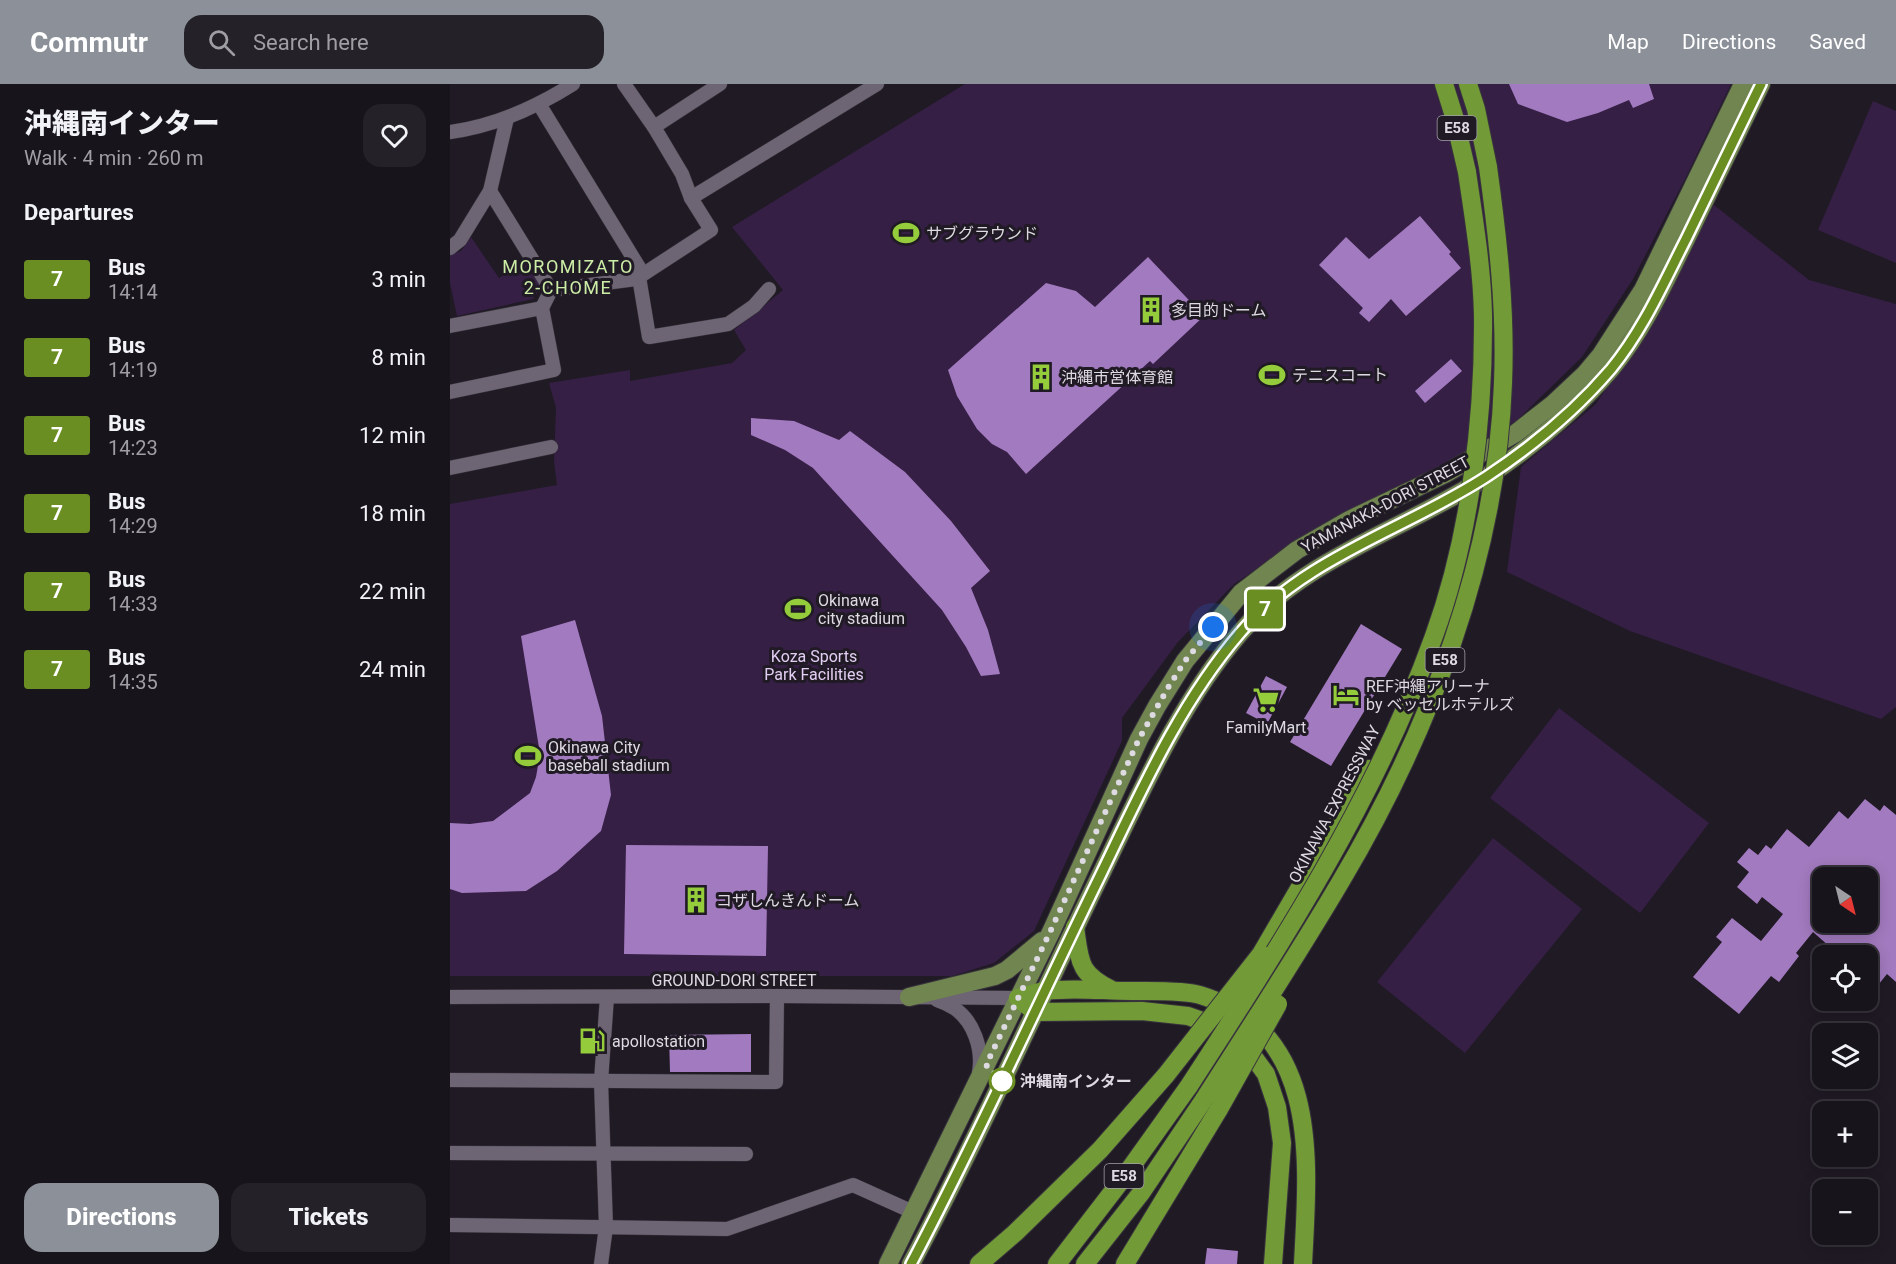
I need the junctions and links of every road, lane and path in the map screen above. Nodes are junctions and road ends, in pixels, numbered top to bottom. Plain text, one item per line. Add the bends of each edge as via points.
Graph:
1 (573, 84) edge
2 (624, 84) edge
3 (720, 84) edge
4 (1444, 84) edge
5 (1468, 84) edge
6 (1743, 84) edge
7 (1761, 84) edge
8 (872, 85) edge
9 (539, 104) junction
10 (507, 118) junction
11 (654, 127) junction
12 (450, 132) edge
13 (490, 191) junction
14 (691, 198) junction
15 (450, 248) edge
16 (641, 276) junction
17 (769, 289) dead end
18 (551, 290) junction
19 (542, 309) junction
20 (450, 326) edge
21 (450, 392) edge
22 (551, 447) dead end
23 (450, 468) edge
24 (1410, 698) junction
25 (1075, 927) junction
26 (1050, 932) junction
27 (1044, 990) junction
28 (1114, 991) junction
29 (777, 996) junction
30 (450, 997) edge
31 (607, 997) junction
32 (909, 997) junction
33 (933, 998) junction
34 (1018, 998) junction
35 (1035, 1012) junction
36 (450, 1080) edge
37 (978, 1080) junction
38 (601, 1081) junction
39 (1212, 1104) junction
40 (450, 1153) edge
41 (604, 1154) junction
42 (746, 1154) dead end
43 (914, 1212) junction
44 (450, 1225) edge
45 (606, 1227) junction
46 (601, 1264) edge
47 (888, 1264) edge
48 (911, 1264) edge
49 (979, 1264) edge
50 (1057, 1264) edge
51 (1085, 1264) edge
52 (1125, 1264) edge
53 (1273, 1264) edge
54 (1303, 1264) edge

1 - 9 street
2 - 11 street
3 - 11 street
4 - 24 highway, OKINAWA EXPRESSWAY / E58, bridge via 1467,172 1479,254 1483,314 1481,384 1465,519 1435,635
5 - 39 highway, E58, bridge via 1488,167 1500,249 1503,383 1496,463 1472,578 1429,704 1391,787 1300,966
6 - 26 main road, YAMANAKA-DORI STREET via 1643,290 1585,374 1516,434 1297,550 1241,593 1185,661 1139,739
7 - 25 main road, YAMANAKA-DORI STREET via 1659,293 1613,366 1553,428 1495,471 1325,564 1282,593 1242,631 1208,676 1161,751
8 - 14 street
9 - 10 street
9 - 16 street
10 - 12 street
10 - 13 street
11 - 14 street via 682,174
13 - 15 street via 460,240
13 - 18 street
14 - 16 street via 711,230
16 - 17 street via 649,338 729,324
16 - 18 street
18 - 19 street
19 - 20 street
19 - 21 street via 554,370
22 - 23 street
24 - 49 highway, bridge via 1261,954 1166,1075 1100,1150
24 - 50 highway, OKINAWA EXPRESSWAY / E58, bridge via 1348,826 1276,952 1189,1086
25 - 27 main road, YAMANAKA-DORI STREET
25 - 28 highway via 1086,972
26 - 32 main road via 1029,953 995,976
26 - 34 main road, YAMANAKA-DORI STREET
27 - 28 highway
27 - 34 highway
27 - 35 main road, YAMANAKA-DORI STREET
28 - 54 highway via 1198,994 1237,1010 1270,1040 1287,1067 1301,1106 1306,1147
29 - 31 street, GROUND-DORI STREET
29 - 32 street, GROUND-DORI STREET
29 - 38 street via 776,1082
30 - 31 street, GROUND-DORI STREET
31 - 38 street
32 - 33 street, GROUND-DORI STREET
33 - 34 street, GROUND-DORI STREET
33 - 37 street via 956,1009 973,1030 981,1063
34 - 35 highway
34 - 37 main road, YAMANAKA-DORI STREET
35 - 48 main road, YAMANAKA-DORI STREET
35 - 53 highway via 1142,1011 1188,1016 1222,1028 1247,1048 1266,1074 1282,1143
36 - 38 street
37 - 43 main road, YAMANAKA-DORI STREET
38 - 41 street
39 - 51 highway, E58
39 - 52 highway
40 - 41 street
41 - 42 street
41 - 45 street
43 - 45 street via 853,1185 728,1229
43 - 47 main road, YAMANAKA-DORI STREET
44 - 45 street
45 - 46 street

